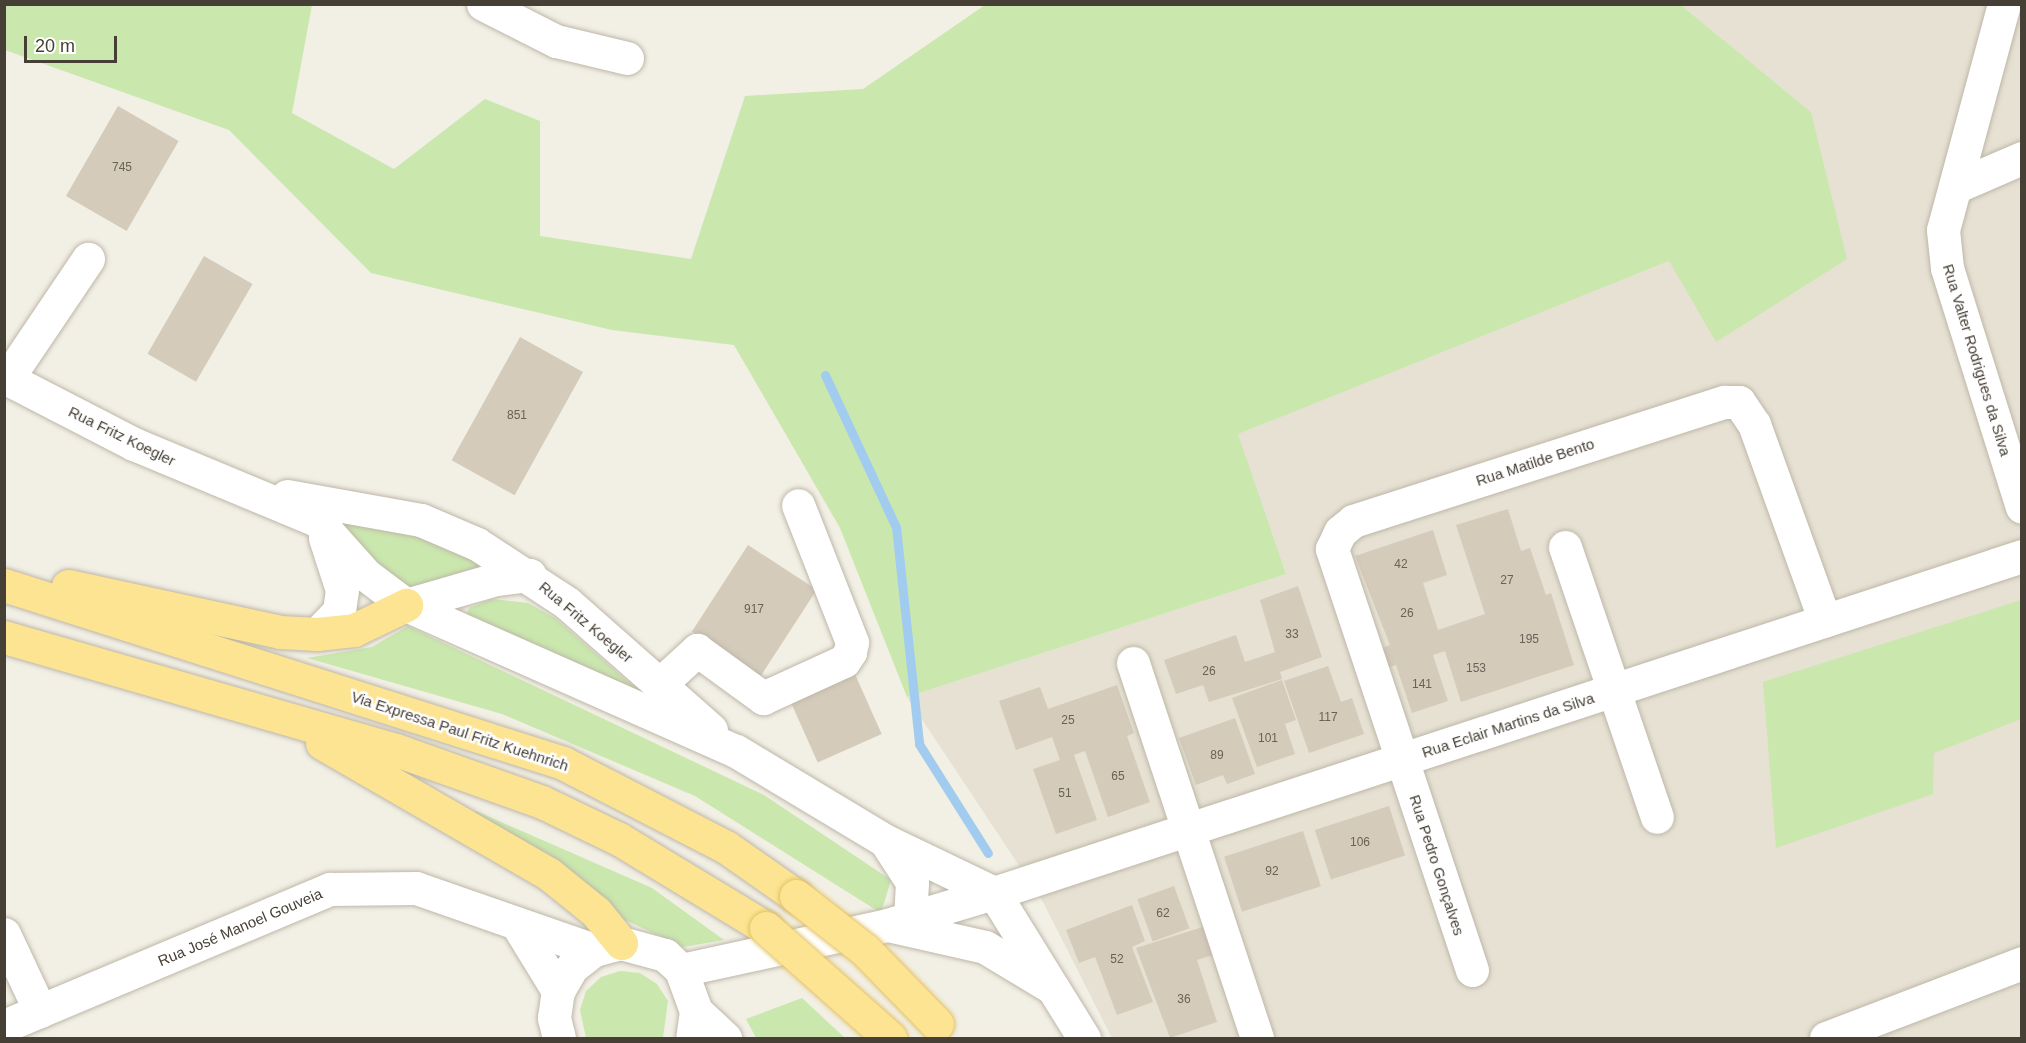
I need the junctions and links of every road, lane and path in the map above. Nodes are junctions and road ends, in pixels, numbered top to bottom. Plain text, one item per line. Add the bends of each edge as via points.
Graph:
1 (483, 4) edge
2 (2004, 4) edge
3 (627, 58) dead end
4 (2022, 158) edge
5 (1957, 186) junction
6 (88, 259) dead end
7 (5, 378) edge
8 (241, 490) junction
9 (798, 506) dead end
10 (2022, 507) edge
11 (317, 520) junction
12 (1565, 547) dead end
13 (2022, 556) edge
14 (4, 576) edge
15 (530, 576) junction
16 (4, 585) edge
17 (406, 605) junction
18 (1825, 621) junction
19 (317, 634) junction
20 (4, 637) edge
21 (1133, 663) dead end
22 (659, 685) junction
23 (1614, 690) junction
24 (281, 720) junction
25 (735, 751) junction
26 (1402, 760) junction
27 (1657, 817) dead end
28 (1188, 831) junction
29 (884, 840) junction
30 (994, 893) junction
31 (899, 922) junction
32 (517, 924) junction
33 (4, 934) edge
34 (607, 947) junction
35 (2022, 963) edge
36 (681, 970) junction
37 (1472, 970) dead end
38 (1053, 988) junction
39 (558, 991) junction
40 (40, 1011) junction
41 (694, 1025) edge
42 (4, 1026) edge
43 (1875, 1030) edge
44 (943, 1031) edge
45 (559, 1038) edge
46 (725, 1038) edge
47 (890, 1038) edge
48 (1084, 1038) edge
49 (1257, 1038) edge
50 (1826, 1038) edge

1 - 3 street via 556,41
2 - 5 street, Rua Valter Rodrigues da Silva
4 - 5 street
5 - 10 street, Rua Valter Rodrigues da Silva via 1943,230 1947,268
6 - 7 street
7 - 8 street, Rua Fritz Koegler via 134,444
8 - 11 street, Rua Fritz Koegler
8 - 15 street, Rua Fritz Koegler via 347,504 421,520 477,544
9 - 22 street via 852,642 844,661 763,698 697,650
11 - 17 street, Rua Fritz Koegler via 366,575
11 - 19 street via 342,590 339,611
12 - 23 street
13 - 18 street, Rua Eclair Martins da Silva
14 - 19 main road
15 - 17 street via 496,579
15 - 22 street, Rua Fritz Koegler
16 - 44 main road, Via Expressa Paul Fritz Kuehnrich, bridge via 563,763 726,847 796,896 865,951
17 - 19 main road via 354,630
17 - 25 street, Rua Fritz Koegler
18 - 23 street, Rua Eclair Martins da Silva
18 - 26 street, Rua Matilde Bento via 1754,424 1739,402 1724,402 1353,521 1332,549
20 - 24 main road
21 - 28 street
22 - 25 street, Rua Fritz Koegler
23 - 26 street, Rua Eclair Martins da Silva
23 - 27 street
24 - 34 main road via 549,874 596,912
24 - 47 main road, bridge via 396,750 542,802 619,839 766,928
25 - 29 street, Rua Fritz Koegler
26 - 28 street, Rua Eclair Martins da Silva
26 - 37 street, Rua Pedro Gonçalves
28 - 30 street, Rua Eclair Martins da Silva
28 - 49 street
29 - 30 street, Rua Fritz Koegler
29 - 31 street via 912,882
30 - 31 street, Rua Eclair Martins da Silva
30 - 38 street
31 - 36 street, Rua Eclair Martins da Silva
31 - 38 street via 985,947
32 - 34 street, Rua José Manoel Gouveia
32 - 39 street
32 - 40 street, Rua José Manoel Gouveia via 416,888 330,889
33 - 40 street
34 - 36 street, Rua José Manoel Gouveia via 665,955
34 - 39 street via 572,967
35 - 43 street
36 - 41 street
38 - 48 street
39 - 45 street via 554,1018
40 - 42 street, Rua José Manoel Gouveia
41 - 46 street
43 - 50 street

